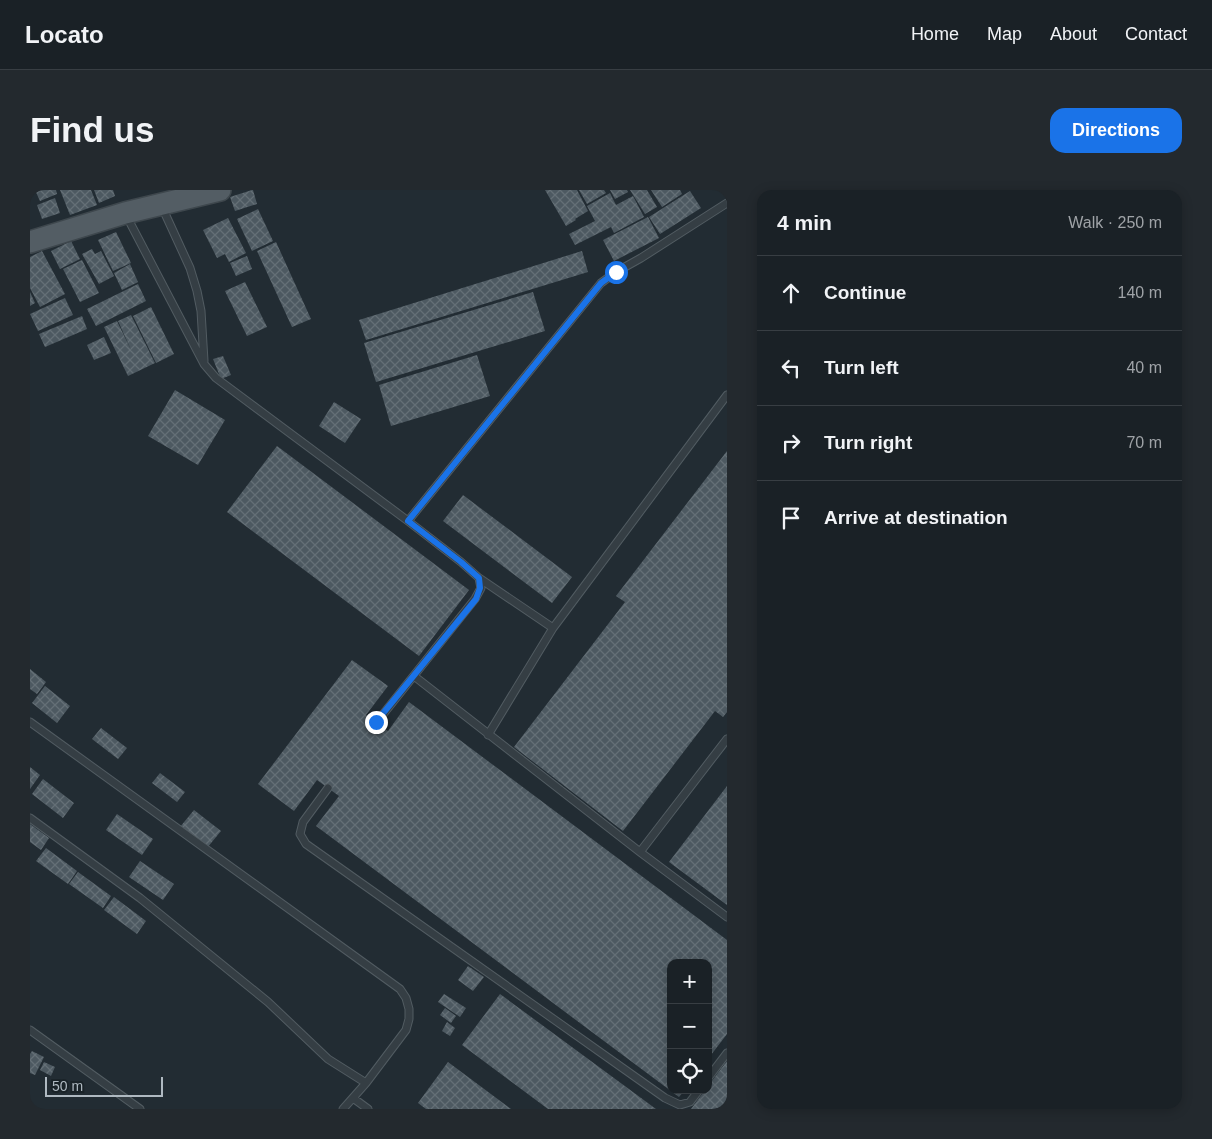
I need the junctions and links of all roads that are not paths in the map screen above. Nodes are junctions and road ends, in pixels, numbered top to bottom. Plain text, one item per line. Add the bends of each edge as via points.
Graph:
1 (220, 190) edge
2 (727, 203) edge
3 (161, 204) junction
4 (126, 213) junction
5 (30, 242) edge
6 (204, 364) junction
7 (727, 395) edge
8 (408, 521) junction
9 (479, 578) junction
10 (553, 628) junction
11 (414, 676) junction
12 (30, 722) edge
13 (376, 722) dead end
14 (488, 735) junction
15 (727, 739) edge
16 (328, 788) dead end
17 (30, 818) edge
18 (640, 852) junction
19 (727, 917) edge
20 (30, 1030) edge
21 (727, 1053) edge
22 (712, 1073) edge
23 (366, 1083) junction
24 (696, 1094) edge
25 (353, 1098) junction
26 (140, 1109) edge
27 (343, 1109) edge
28 (368, 1109) edge

1 - 3 main road
2 - 8 lane via 601,283
3 - 4 main road
3 - 6 lane via 197,291 202,311
4 - 5 main road
4 - 6 lane
6 - 8 lane via 216,378
7 - 10 lane
8 - 9 lane
9 - 10 lane
9 - 11 lane via 476,599
10 - 14 lane
11 - 13 lane
11 - 14 lane
12 - 23 lane via 400,989 409,1009 406,1030
14 - 18 lane
15 - 18 lane
16 - 24 lane via 303,822 300,834 306,844 659,1094 680,1105 690,1102
17 - 23 lane via 140,898 268,1002 328,1059
18 - 19 lane
20 - 26 lane
21 - 22 lane
23 - 25 lane
25 - 27 lane
25 - 28 lane

